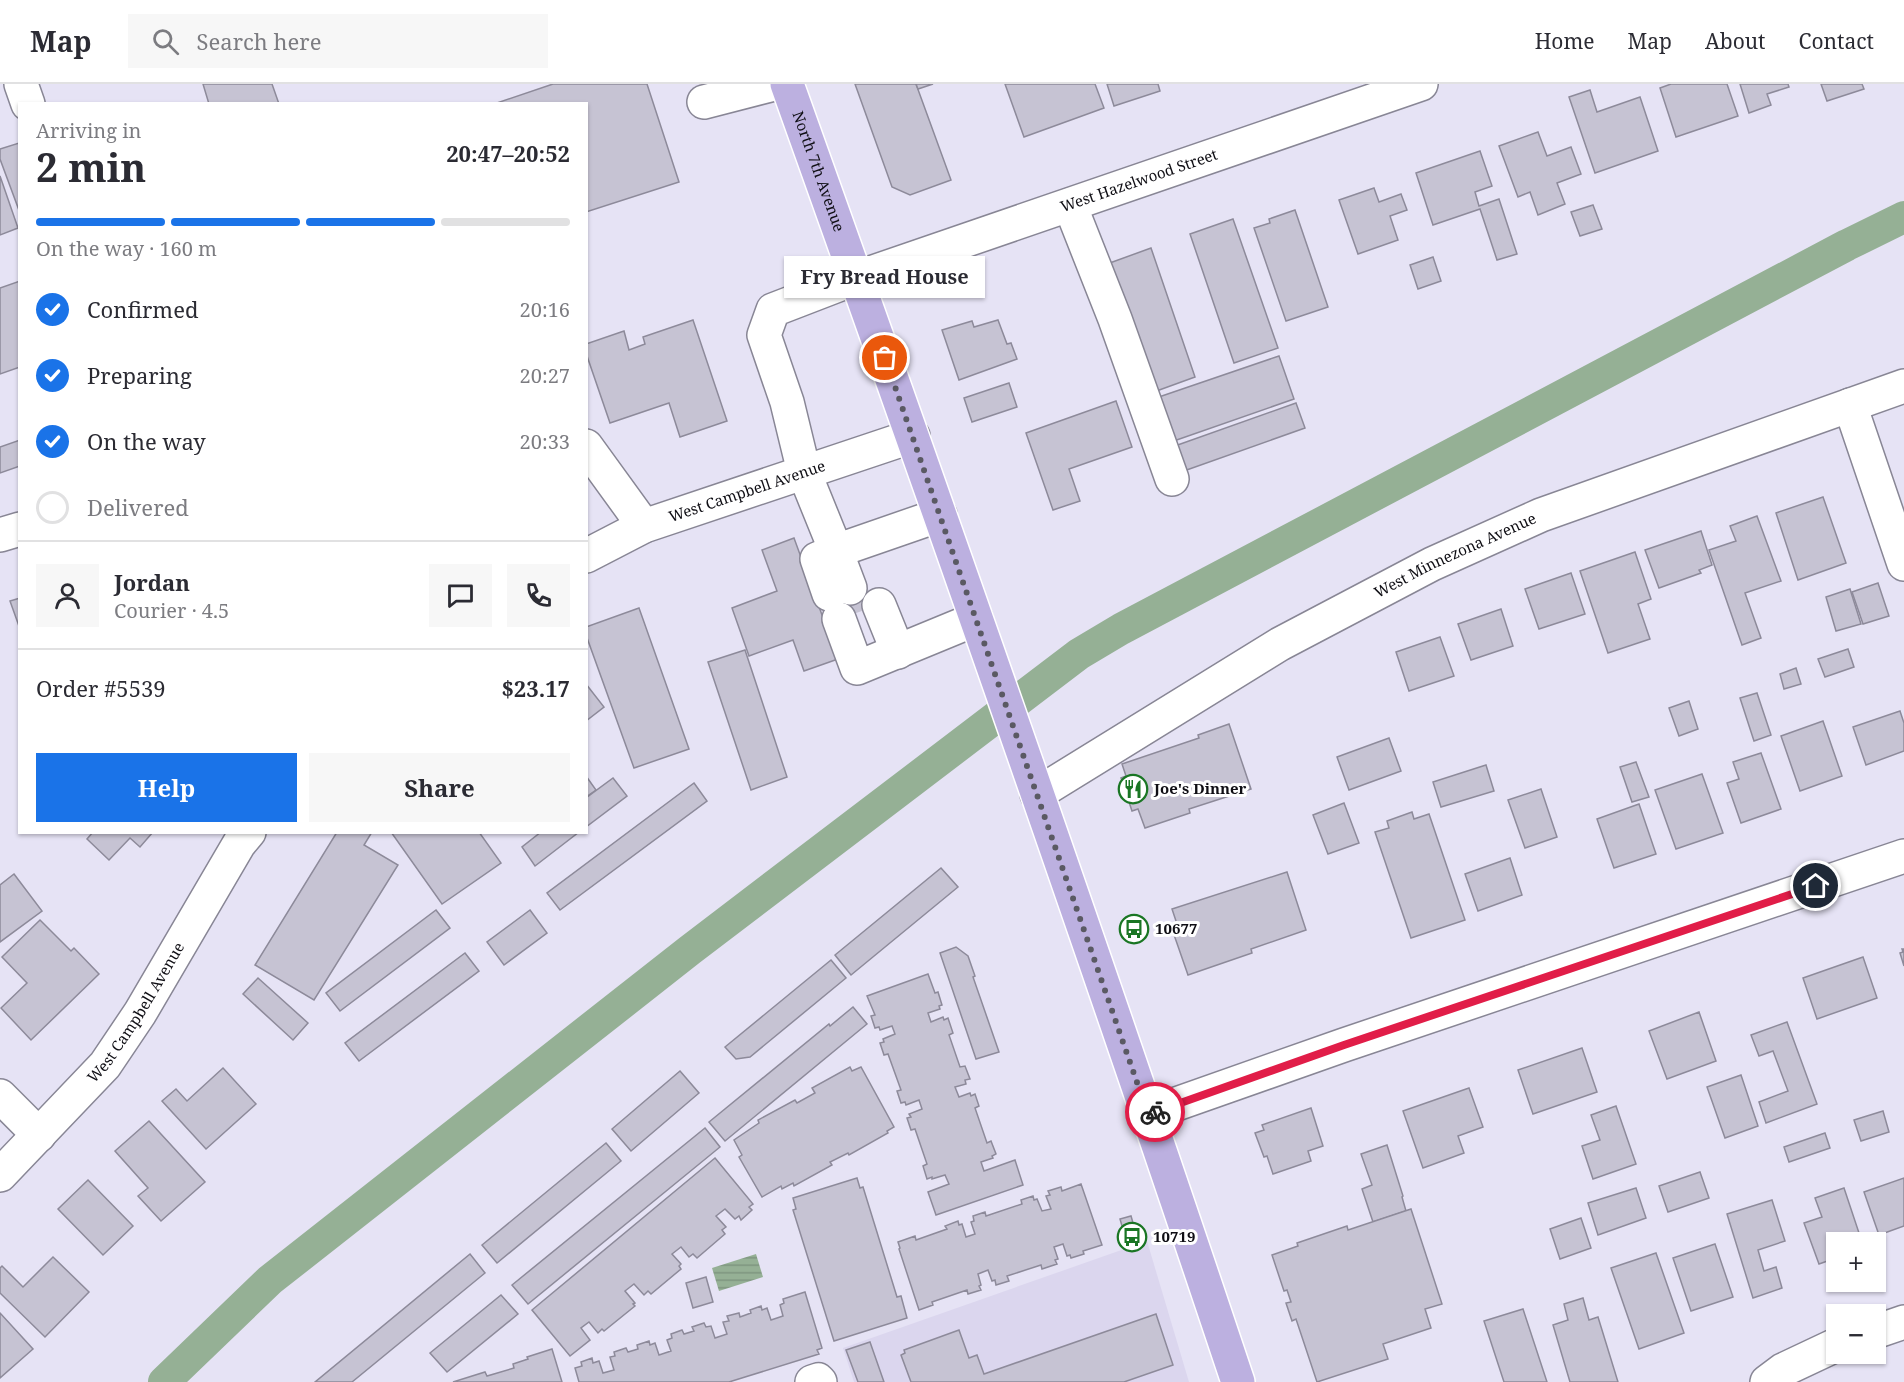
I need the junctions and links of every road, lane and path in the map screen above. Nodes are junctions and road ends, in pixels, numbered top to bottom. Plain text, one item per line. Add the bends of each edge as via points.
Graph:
1 (21, 84) edge
2 (774, 84) edge
3 (787, 84) edge
4 (1420, 84) edge
5 (27, 102) edge
6 (704, 102) dead end
7 (1070, 205) junction
8 (856, 278) junction
9 (1904, 386) edge
10 (1850, 405) junction
11 (913, 436) junction
12 (588, 449) edge
13 (804, 472) junction
14 (1172, 479) dead end
15 (940, 515) junction
16 (644, 526) junction
17 (18, 530) edge
18 (0, 535) edge
19 (846, 548) junction
20 (588, 555) edge
21 (1904, 564) edge
22 (854, 600) junction
23 (976, 619) junction
24 (888, 656) junction
25 (1037, 794) junction
26 (247, 834) edge
27 (1904, 856) edge
28 (0, 1096) edge
29 (1148, 1114) junction
30 (39, 1135) junction
31 (0, 1175) edge
32 (1904, 1322) edge
33 (1886, 1328) edge
34 (1826, 1350) edge
35 (812, 1382) edge
36 (820, 1382) edge
37 (1238, 1382) edge
38 (1767, 1382) edge

1 - 5 street
2 - 6 street
3 - 8 main road, North 7th Avenue
4 - 7 street, West Hazelwood Street
7 - 8 street, West Hazelwood Street
7 - 14 street
8 - 11 main road, North 7th Avenue
8 - 13 street, West Hazelwood Street via 774,310 764,335 787,402
9 - 10 street, West Minnezona Avenue
10 - 21 street
10 - 25 street, West Minnezona Avenue via 1541,514 1432,564 1280,644
11 - 13 street, West Campbell Avenue
11 - 15 main road, North 7th Avenue
12 - 16 street
13 - 16 street, West Campbell Avenue
13 - 19 street, West Hazelwood Street
15 - 19 street
15 - 23 main road, North 7th Avenue
16 - 20 street, West Campbell Avenue
17 - 18 street
19 - 22 street, West Hazelwood Street
22 - 24 street
22 - 24 street via 856,668
23 - 24 street
23 - 25 main road, North 7th Avenue
25 - 29 main road, North 7th Avenue
26 - 30 street, West Campbell Avenue via 105,1065
27 - 29 street
28 - 30 street
29 - 37 main road, North 7th Avenue
30 - 31 street, West Campbell Avenue
32 - 33 street
34 - 38 street
35 - 36 street

